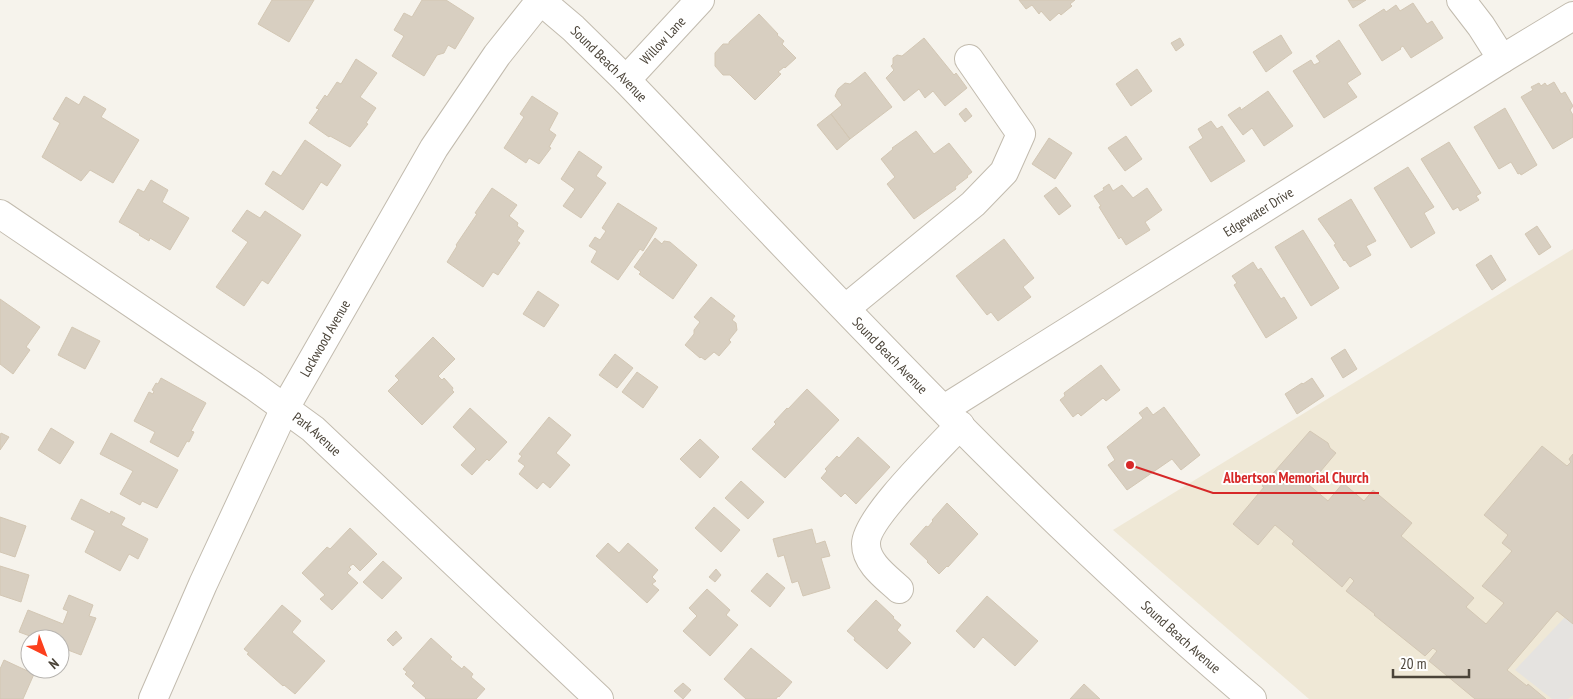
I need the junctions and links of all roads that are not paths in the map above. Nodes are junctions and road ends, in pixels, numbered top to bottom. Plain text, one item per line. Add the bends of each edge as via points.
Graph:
1 (540, 0) edge
2 (700, 0) edge
3 (1462, 0) edge
4 (1573, 16) edge
5 (969, 59) dead end
6 (1502, 59) junction
7 (626, 80) junction
8 (0, 214) edge
9 (846, 308) junction
10 (285, 408) junction
11 (952, 417) junction
12 (899, 589) dead end
13 (153, 699) edge
14 (599, 699) edge
15 (1252, 699) edge

1 - 7 street, Sound Beach Avenue
1 - 10 street, Lockwood Avenue via 497,55 434,148
2 - 7 street, Willow Lane
3 - 6 street
4 - 6 street, Edgewater Drive
5 - 9 street via 1021,134 1004,172 973,204
6 - 11 street, Edgewater Drive
7 - 9 street, Sound Beach Avenue
8 - 10 street, Park Avenue
9 - 11 street, Sound Beach Avenue
10 - 13 street, Lockwood Avenue
10 - 14 street, Park Avenue via 313,429
11 - 12 street, Edgewater Drive via 868,532 866,550 872,562
11 - 15 street, Sound Beach Avenue via 1108,570

